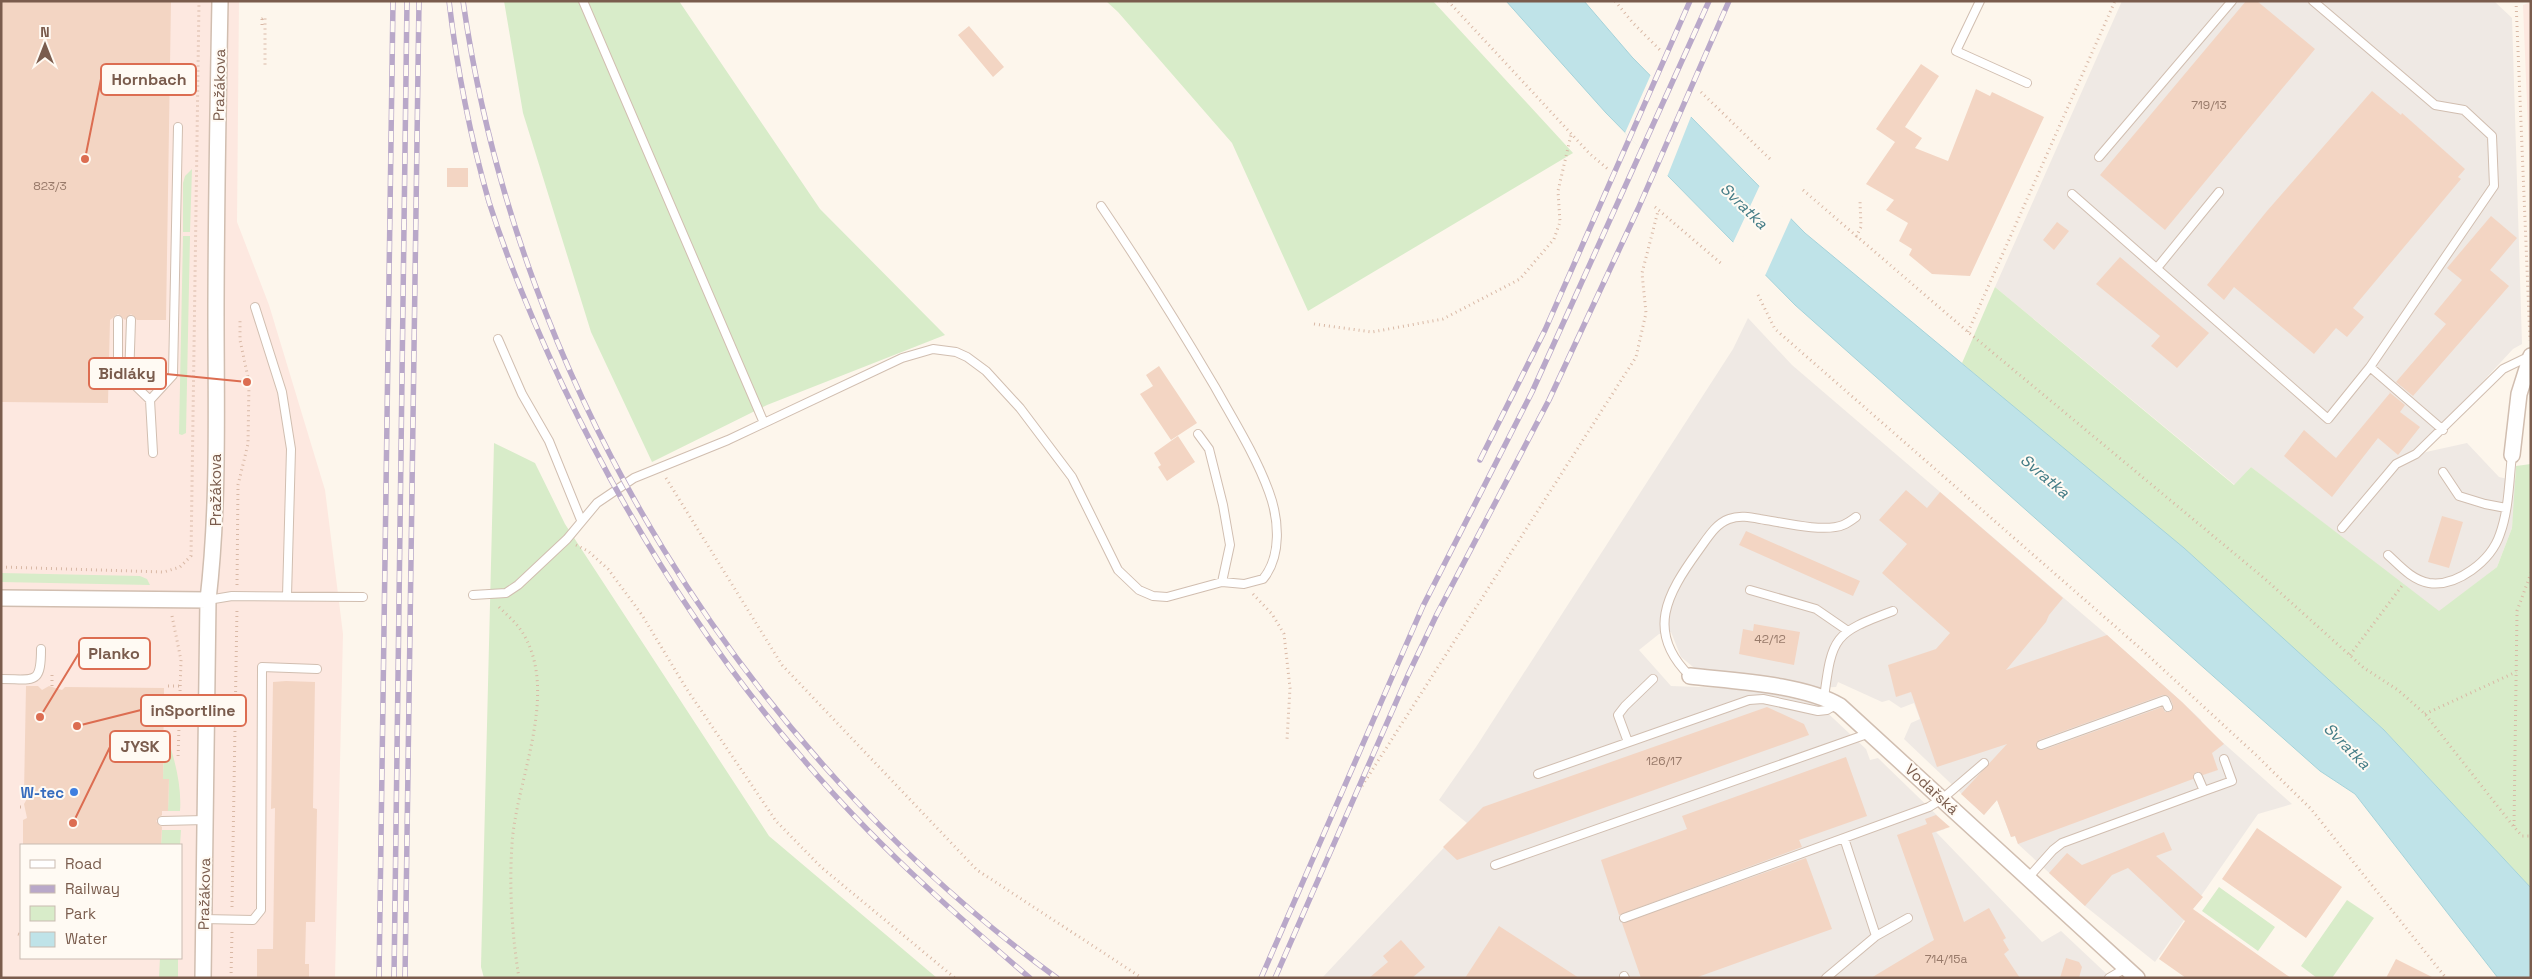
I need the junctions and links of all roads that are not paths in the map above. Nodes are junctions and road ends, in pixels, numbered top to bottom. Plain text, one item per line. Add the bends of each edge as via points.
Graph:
1 (220, 1) edge
2 (583, 1) edge
3 (1980, 1) edge
4 (2232, 1) edge
5 (2313, 1) edge
6 (2027, 83) dead end
7 (178, 127) dead end
8 (2099, 157) dead end
9 (2219, 192) dead end
10 (2072, 194) dead end
11 (1101, 206) dead end
12 (2157, 268) junction
13 (255, 307) dead end
14 (118, 320) dead end
15 (131, 320) dead end
16 (498, 339) dead end
17 (2530, 356) edge
18 (2370, 367) junction
19 (129, 379) junction
20 (150, 400) junction
21 (764, 423) junction
22 (2443, 430) junction
23 (1198, 434) dead end
24 (153, 453) dead end
25 (2512, 455) joint
26 (2443, 472) dead end
27 (2506, 508) junction
28 (1856, 517) dead end
29 (581, 520) junction
30 (2342, 528) dead end
31 (2388, 555) dead end
32 (1222, 582) junction
33 (1750, 590) dead end
34 (473, 595) dead end
35 (287, 596) junction
36 (363, 597) dead end
37 (1, 598) edge
38 (208, 600) junction
39 (1893, 611) dead end
40 (1848, 631) junction
41 (41, 648) dead end
42 (317, 670) dead end
43 (1690, 676) joint
44 (1, 679) edge
45 (1653, 679) dead end
46 (1831, 701) junction
47 (2168, 707) dead end
48 (1870, 733) junction
49 (1628, 742) junction
50 (2041, 745) dead end
51 (2224, 759) dead end
52 (1984, 763) dead end
53 (1538, 774) dead end
54 (2198, 777) dead end
55 (2204, 791) junction
56 (1942, 799) junction
57 (205, 820) junction
58 (162, 821) dead end
59 (1844, 838) junction
60 (1495, 864) dead end
61 (2028, 878) junction
62 (1624, 918) dead end
63 (1908, 918) dead end
64 (204, 919) junction
65 (1876, 936) junction
66 (2131, 973) edge
67 (203, 978) edge
68 (1826, 978) edge
69 (2110, 978) edge

1 - 38 street, Pražákova via 216,506
2 - 21 lane
3 - 6 lane via 1956,51
4 - 8 lane
5 - 18 lane via 2435,105 2464,110 2492,136 2494,186
7 - 20 lane via 173,375
9 - 12 lane
10 - 12 lane
11 - 32 lane via 1198,358 1270,493 1277,540 1274,561 1263,579 1244,584
12 - 18 lane via 2328,419
13 - 35 lane via 282,392 290,449
14 - 19 lane via 118,368
15 - 19 lane
16 - 29 lane via 522,394 549,441
17 - 22 lane via 2503,369
17 - 25 street via 2519,394
18 - 22 lane
19 - 20 lane
20 - 24 lane
21 - 29 lane via 634,478 597,503
21 - 32 lane via 902,358 933,349 956,352 986,371 1049,445 1072,477 1114,562 1127,580 1153,596 1167,597
22 - 30 lane via 2416,454 2396,464
23 - 32 lane via 1209,449 1230,545
25 - 27 lane
26 - 27 lane via 2459,496
27 - 31 lane via 2500,536 2469,573 2446,582 2428,583 2410,575
28 - 43 lane via 1842,526 1818,527 1746,517 1730,518 1718,525 1677,580 1665,611 1667,644 1673,657
29 - 34 lane via 567,540 518,585 506,593
33 - 40 lane via 1816,609
35 - 36 lane
35 - 38 lane via 237,596
37 - 38 street
38 - 57 street, Pražákova
39 - 40 lane via 1854,625
40 - 46 lane via 1831,652
41 - 44 lane via 38,675 32,679
42 - 64 lane via 262,667 261,910 253,920
43 - 46 street, Vodařská via 1754,683
45 - 49 lane via 1618,715
46 - 48 street, Vodařská
46 - 49 lane via 1826,710 1818,711 1756,699
47 - 50 lane via 2165,700
48 - 56 street, Vodařská
48 - 60 lane
49 - 53 lane
51 - 55 lane via 2232,781
52 - 56 lane
54 - 55 lane
55 - 61 lane via 2062,843
56 - 59 lane via 1929,807
56 - 61 street, Vodařská
57 - 58 lane
57 - 64 street, Pražákova
59 - 62 lane
59 - 65 lane
61 - 66 street, Vodařská
63 - 65 lane
64 - 67 street, Pražákova
65 - 68 lane
66 - 69 lane

